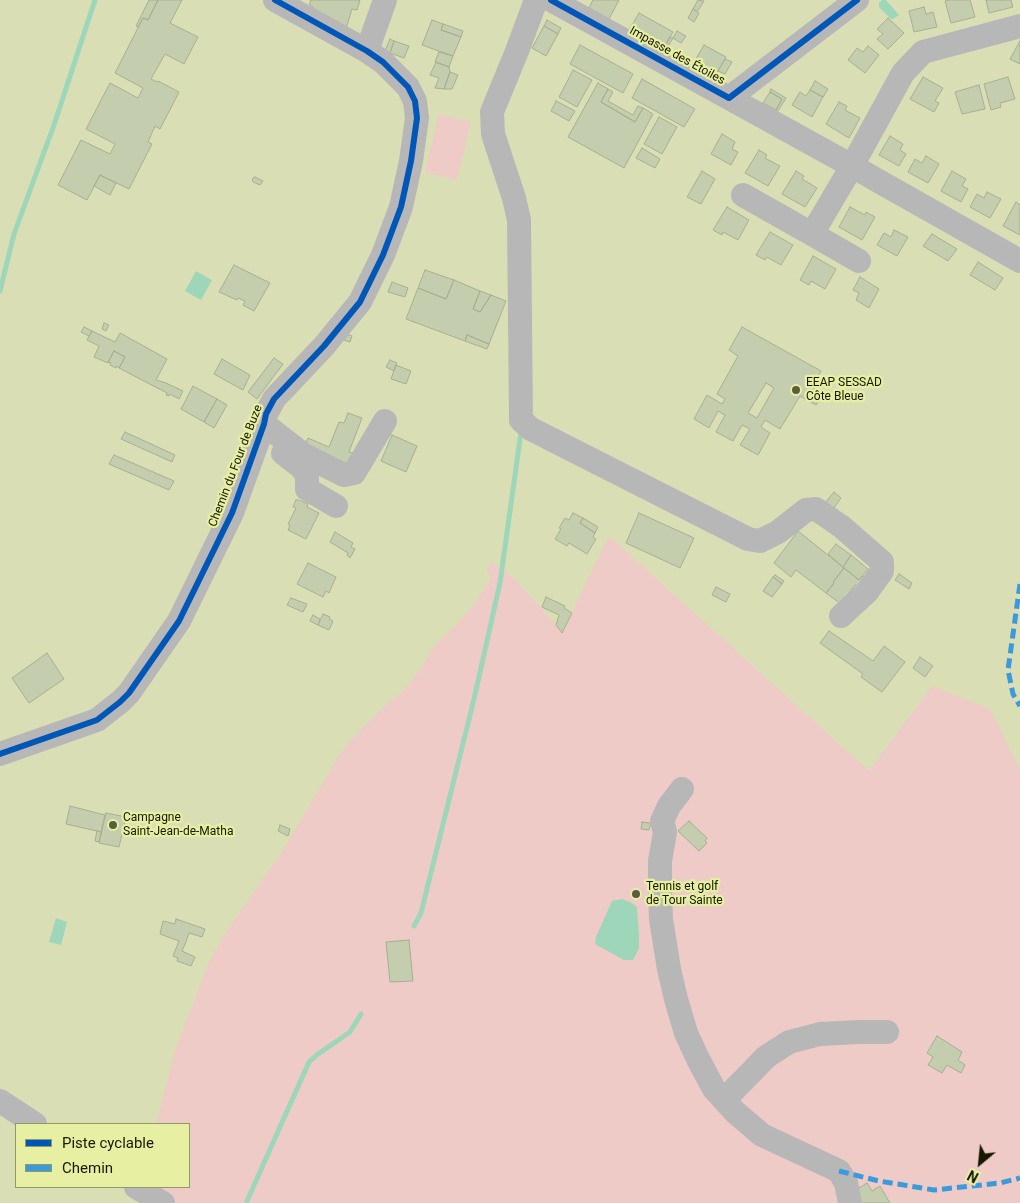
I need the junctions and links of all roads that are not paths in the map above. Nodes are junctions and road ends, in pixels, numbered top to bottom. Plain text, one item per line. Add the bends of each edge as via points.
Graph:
1 (275, 0) edge
2 (385, 0) edge
3 (536, 0) edge
4 (551, 0) edge
5 (857, 0) edge
6 (1020, 26) edge
7 (366, 51) junction
8 (729, 98) junction
9 (852, 166) junction
10 (743, 195) dead end
11 (812, 234) junction
12 (860, 261) dead end
13 (1020, 261) edge
14 (385, 421) dead end
15 (262, 429) junction
16 (336, 506) dead end
17 (841, 616) dead end
18 (0, 754) edge
19 (682, 789) dead end
20 (888, 1032) dead end
21 (724, 1100) junction
22 (0, 1101) edge
23 (33, 1123) edge
24 (138, 1188) edge
25 (163, 1203) edge
26 (850, 1203) edge

1 - 7 street, Chemin du Four de Buze
2 - 7 street
3 - 17 street via 492,112 492,134 519,220 521,420 530,428 748,539 760,541 778,532 806,510 816,509 882,562 882,571 867,592
4 - 8 street, Impasse des Étoiles
5 - 8 street, Impasse des Étoiles
6 - 9 street via 923,52 903,73
7 - 15 street, Chemin du Four de Buze via 383,62 408,87 418,118 401,207 383,256 360,302 274,399
8 - 9 street
9 - 11 street
9 - 13 street
10 - 11 street
11 - 12 street
14 - 15 street via 354,473 344,475
15 - 16 street via 302,467 307,475 306,488
15 - 18 street, Chemin du Four de Buze via 232,513 179,621 129,693 97,720
19 - 21 street via 662,821 665,832 660,861 661,919 674,992 686,1033 710,1081
20 - 21 street via 820,1034 789,1042 766,1057
21 - 26 street via 762,1134 839,1171 846,1183
22 - 23 street
24 - 25 street

